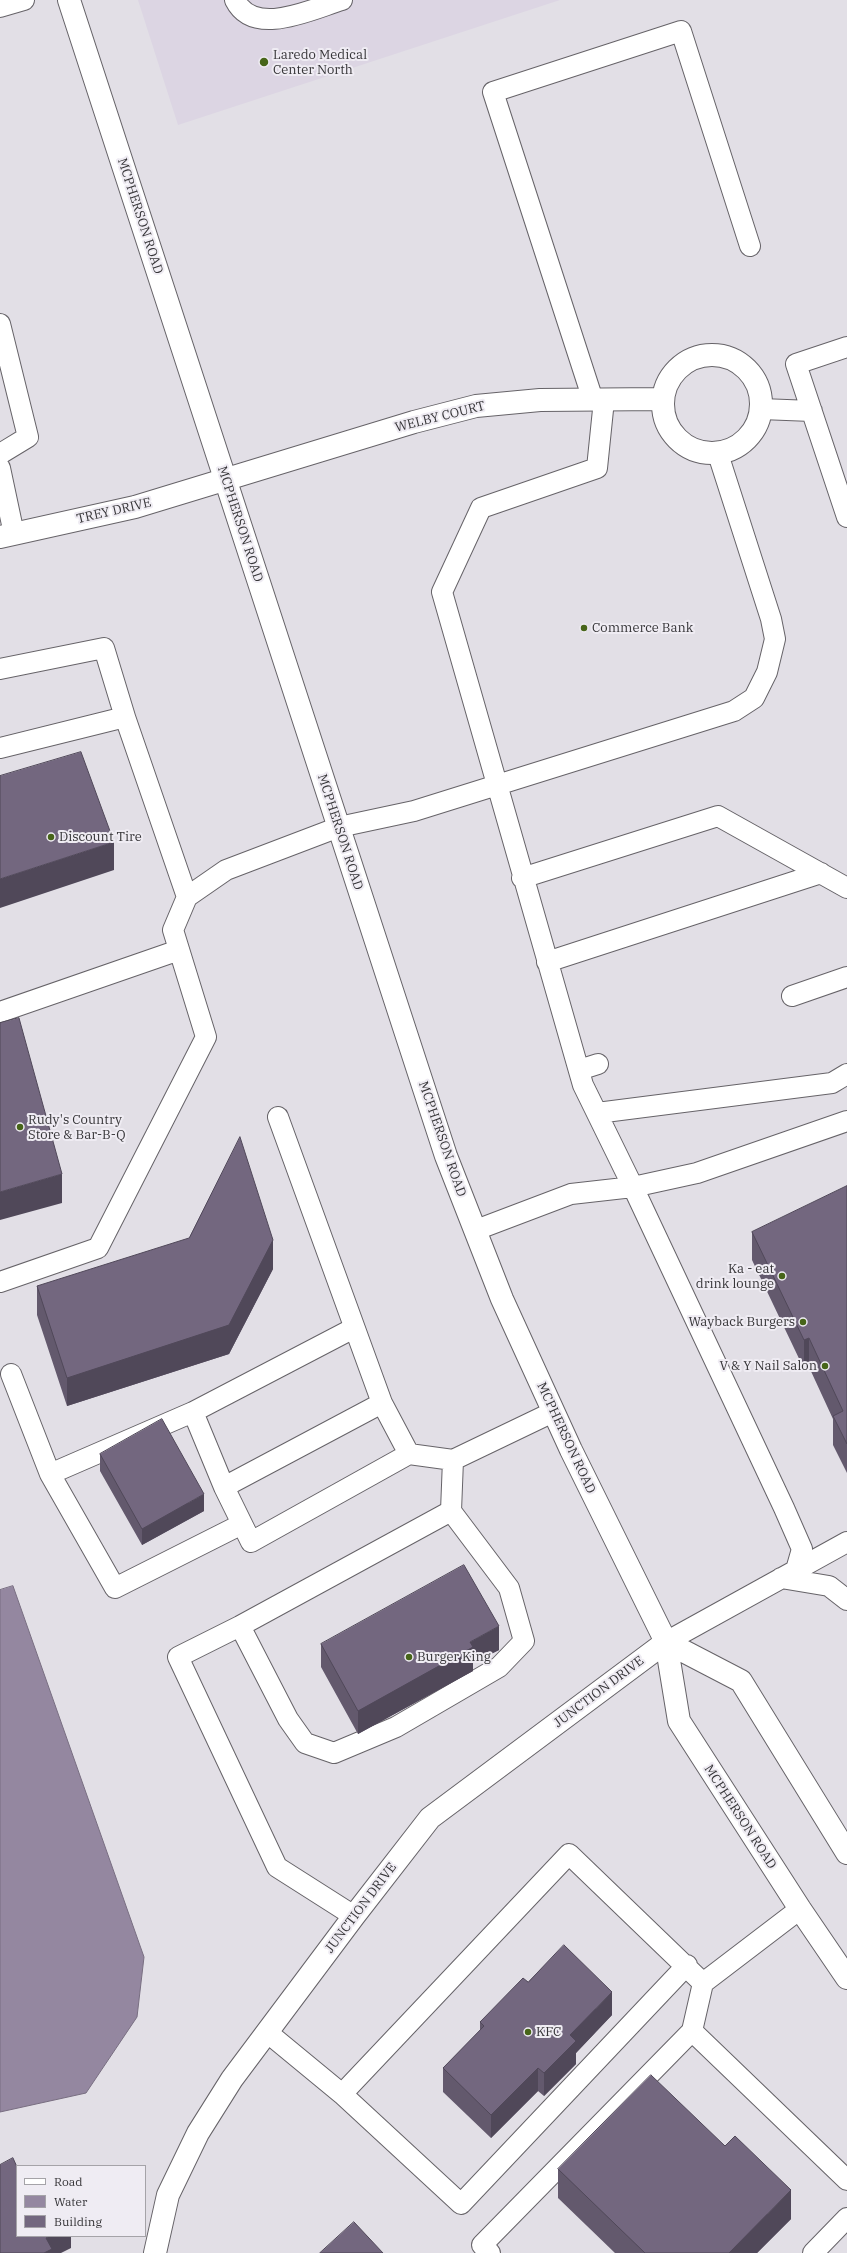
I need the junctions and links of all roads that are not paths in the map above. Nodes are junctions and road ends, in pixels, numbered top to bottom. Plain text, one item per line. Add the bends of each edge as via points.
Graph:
1 (24, 0) edge
2 (69, 0) edge
3 (235, 0) edge
4 (342, 0) edge
5 (0, 8) edge
6 (750, 246) dead end
7 (0, 324) edge
8 (847, 347) edge
9 (662, 399) junction
10 (599, 400) junction
11 (761, 409) junction
12 (812, 411) junction
13 (0, 454) edge
14 (718, 454) junction
15 (0, 468) edge
16 (226, 480) junction
17 (847, 518) edge
18 (7, 535) edge
19 (0, 669) edge
20 (125, 718) junction
21 (0, 748) edge
22 (498, 785) junction
23 (339, 827) junction
24 (820, 873) junction
25 (522, 878) junction
26 (847, 888) edge
27 (187, 898) junction
28 (179, 950) junction
29 (547, 962) junction
30 (847, 977) edge
31 (792, 996) dead end
32 (0, 1012) edge
33 (598, 1064) dead end
34 (579, 1070) junction
35 (847, 1074) edge
36 (597, 1113) junction
37 (278, 1117) dead end
38 (847, 1121) edge
39 (633, 1187) junction
40 (476, 1230) junction
41 (0, 1282) edge
42 (354, 1328) junction
43 (11, 1374) dead end
44 (382, 1403) junction
45 (193, 1412) junction
46 (553, 1412) junction
47 (409, 1454) junction
48 (453, 1460) junction
49 (50, 1474) junction
50 (224, 1487) junction
51 (451, 1511) junction
52 (242, 1524) junction
53 (847, 1542) edge
54 (788, 1574) junction
55 (847, 1600) edge
56 (240, 1626) junction
57 (666, 1642) junction
58 (847, 1853) edge
59 (800, 1909) junction
60 (354, 1916) junction
61 (687, 1965) junction
62 (847, 1978) edge
63 (703, 1983) junction
64 (692, 2031) junction
65 (268, 2033) junction
66 (342, 2094) junction
67 (847, 2180) edge
68 (847, 2218) edge
69 (155, 2253) edge
70 (490, 2253) edge
71 (813, 2253) edge

1 - 5 lane
2 - 16 main road, MCPHERSON ROAD
3 - 4 lane via 244,13 260,20 275,20
6 - 10 lane via 681,31 493,92
7 - 13 lane via 28,437
8 - 12 lane via 796,364
9 - 10 main road, WELBY COURT
9 - 11 main road via 671,375 683,364 697,356 713,354 743,365 754,377 760,392
9 - 14 main road via 665,422 673,436 686,447 702,453
10 - 16 main road, WELBY COURT via 540,400 476,406 414,422
10 - 22 lane via 598,468 481,508 442,592
11 - 12 lane
11 - 14 main road via 757,425 748,438 734,448
12 - 17 lane
14 - 22 lane via 771,619 775,639 767,672 754,698 734,711
15 - 18 lane
16 - 18 main road, TREY DRIVE via 135,507
16 - 23 main road, MCPHERSON ROAD
19 - 20 lane via 104,648
20 - 21 lane
20 - 27 lane
22 - 23 lane via 414,811
22 - 25 lane
23 - 27 lane via 226,870
23 - 40 main road, MCPHERSON ROAD via 446,1156
24 - 25 lane via 718,816
24 - 26 lane
24 - 29 lane
25 - 29 lane
27 - 28 lane via 173,930
28 - 32 lane
28 - 41 lane via 206,1036 98,1248
29 - 34 lane
30 - 31 lane
33 - 34 lane
34 - 36 lane via 583,1085
35 - 36 lane via 832,1083
36 - 39 lane
37 - 42 lane
38 - 39 lane via 697,1173
39 - 40 lane via 571,1194
39 - 54 lane via 802,1550
40 - 46 main road, MCPHERSON ROAD via 502,1299
42 - 44 lane
42 - 45 lane
43 - 49 lane
44 - 47 lane
44 - 50 lane
45 - 49 lane
45 - 50 lane
46 - 48 lane
46 - 57 main road, MCPHERSON ROAD
47 - 48 lane
47 - 52 lane via 251,1542
48 - 51 lane
49 - 52 lane via 115,1588
50 - 52 lane
51 - 56 lane
51 - 56 lane via 509,1588 524,1641 499,1667 396,1727 334,1753 305,1743 288,1719
53 - 54 lane
54 - 55 lane via 829,1586
54 - 57 lane
56 - 60 lane via 178,1657 277,1867
57 - 58 main road via 741,1681
57 - 59 main road, MCPHERSON ROAD via 679,1721
57 - 60 main road, JUNCTION DRIVE via 430,1818
59 - 62 main road, MCPHERSON ROAD
59 - 63 lane
60 - 65 main road, JUNCTION DRIVE
61 - 63 lane
61 - 66 lane via 461,2204
61 - 66 lane via 569,1854
63 - 64 lane
64 - 67 lane
64 - 70 lane via 482,2245
65 - 66 lane
65 - 69 main road, JUNCTION DRIVE via 232,2079 198,2133 168,2195
68 - 71 lane

